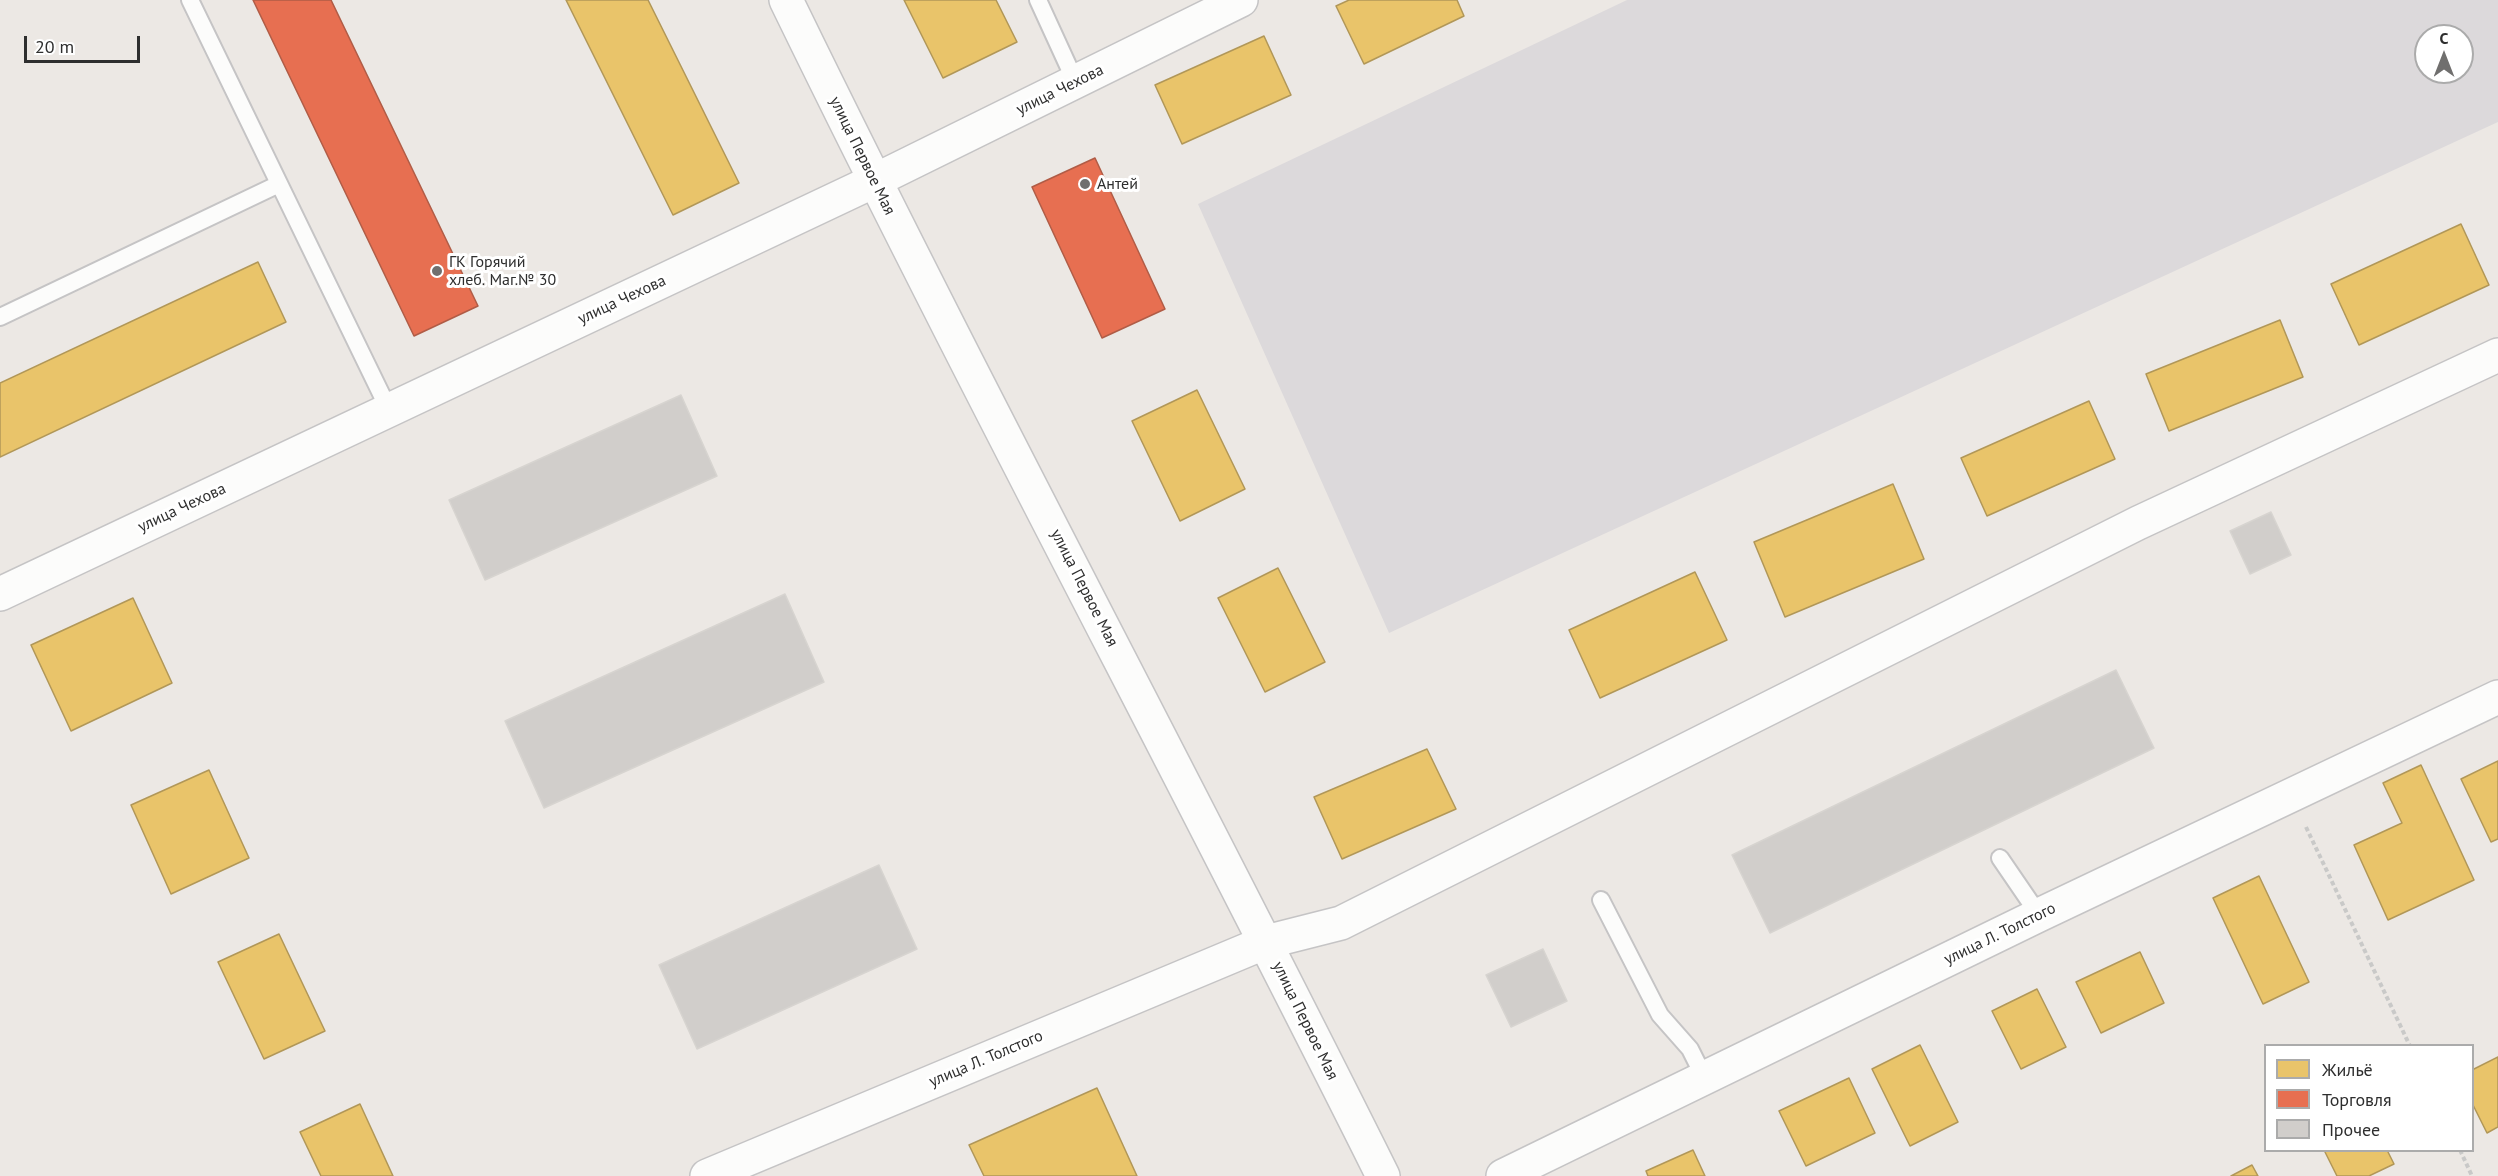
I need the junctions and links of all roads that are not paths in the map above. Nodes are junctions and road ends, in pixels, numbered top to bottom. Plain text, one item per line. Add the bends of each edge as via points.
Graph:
1 (190, 0) edge
2 (786, 0) edge
3 (1038, 0) edge
4 (1240, 0) edge
5 (1199, 9) edge
6 (1076, 83) junction
7 (874, 181) junction
8 (279, 184) junction
9 (0, 317) edge
10 (2498, 355) edge
11 (388, 410) junction
12 (0, 594) edge
13 (2498, 697) edge
14 (2000, 858) dead end
15 (1601, 900) dead end
16 (2039, 915) junction
17 (1266, 942) junction
18 (1705, 1078) junction
19 (707, 1176) edge
20 (1383, 1176) edge
21 (1503, 1176) edge

1 - 8 lane
2 - 7 street, улица Первое Мая
3 - 6 lane
4 - 5 street, улица Чехова
5 - 6 street, улица Чехова
6 - 7 street, улица Чехова
7 - 11 street, улица Чехова
7 - 17 street, улица Первое Мая
8 - 9 lane
8 - 11 lane
10 - 17 street, улица Л. Толстого via 2138,523 1341,923
11 - 12 street, улица Чехова
13 - 16 street, улица Л. Толстого
14 - 16 lane
15 - 18 lane via 1660,1015 1690,1049
16 - 18 street, улица Л. Толстого
17 - 19 street, улица Л. Толстого
17 - 20 street, улица Первое Мая
18 - 21 street, улица Л. Толстого

